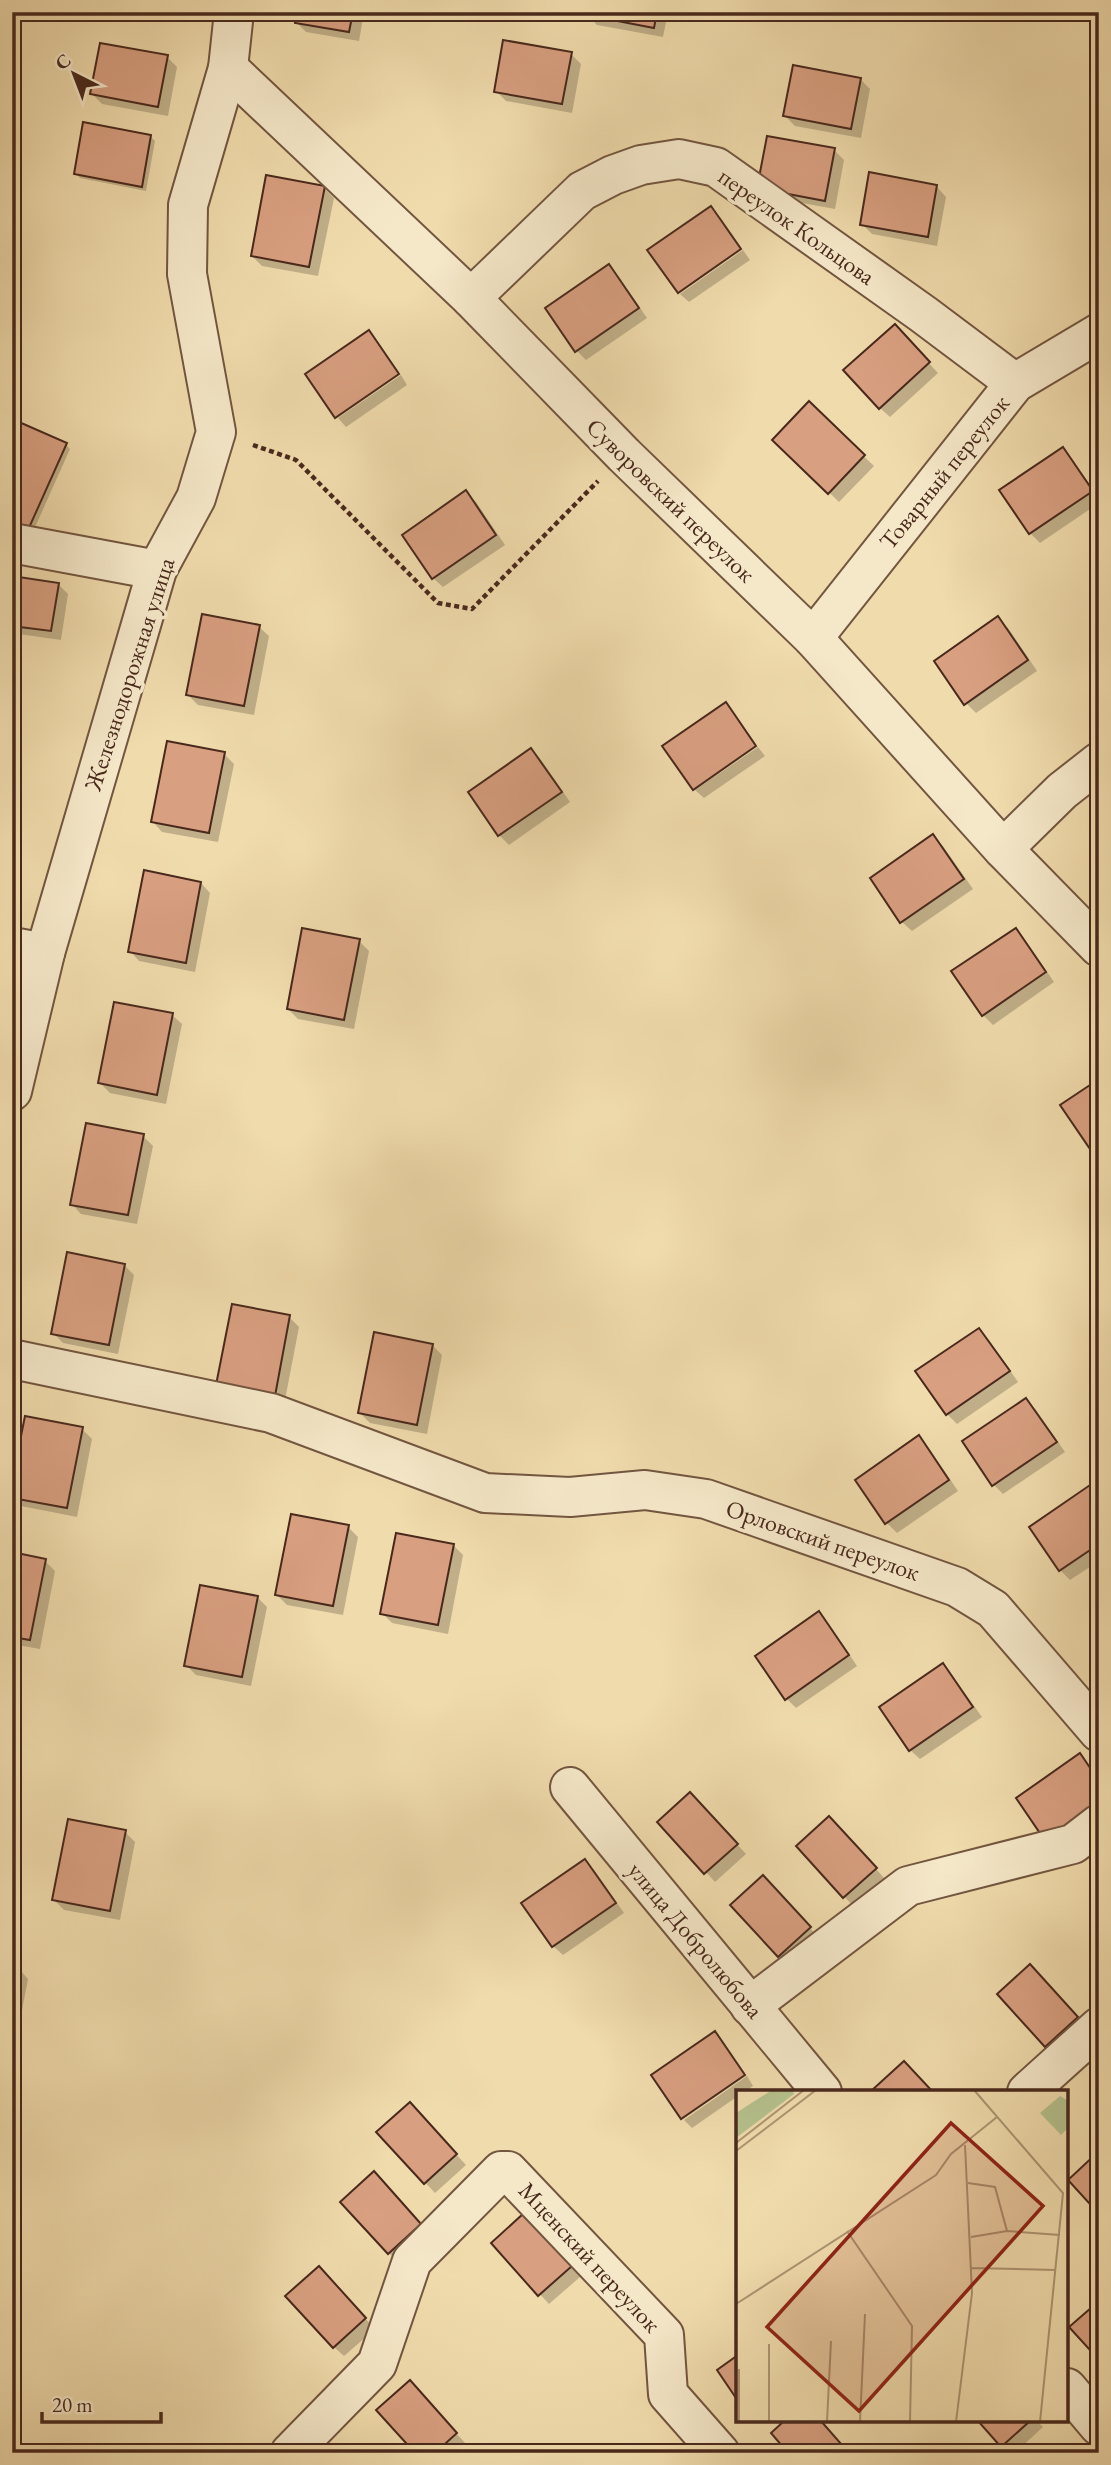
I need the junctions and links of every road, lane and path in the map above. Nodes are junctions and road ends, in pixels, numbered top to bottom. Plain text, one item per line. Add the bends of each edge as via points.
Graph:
1 (234, 12) edge
2 (228, 68) junction
3 (471, 298) junction
4 (1099, 333) edge
5 (1015, 383) junction
6 (216, 432) junction
7 (624, 455) junction
8 (12, 543) edge
9 (156, 570) junction
10 (813, 638) junction
11 (1099, 762) edge
12 (1003, 849) junction
13 (1099, 947) edge
14 (28, 950) edge
15 (12, 1091) edge
16 (12, 1359) edge
17 (1099, 1732) edge
18 (570, 1787) dead end
19 (1099, 1825) edge
20 (750, 2006) junction
21 (1099, 2027) edge
22 (820, 2090) edge
23 (1029, 2090) edge
24 (1069, 2390) edge
25 (1099, 2426) edge
26 (290, 2453) edge
27 (720, 2453) edge

1 - 2 street, Железнодорожная улица
2 - 3 street, Суворовский переулок
2 - 6 street, Железнодорожная улица via 188,205 187,274
3 - 5 street, переулок Кольцова via 582,191 641,164 679,159 716,167
3 - 7 street, Суворовский переулок
4 - 5 street, Товарный переулок
5 - 10 street, Товарный переулок
6 - 7 path via 296,460 438,603 472,609
6 - 9 street, Железнодорожная улица via 196,498
7 - 10 street, Суворовский переулок
8 - 9 street
9 - 14 street, Железнодорожная улица
10 - 12 street, Суворовский переулок
11 - 12 street
12 - 13 street, Суворовский переулок
14 - 15 street, Железнодорожная улица
16 - 17 street, Орловский переулок via 271,1413 485,1493 570,1497 645,1490 706,1499 957,1587 993,1609
18 - 20 street, улица Добролюбова
19 - 20 street via 1073,1844 908,1886
20 - 22 street, улица Добролюбова
21 - 23 street
24 - 25 street
26 - 27 street, Мценский переулок via 377,2364 412,2261 501,2171 508,2171 664,2335 668,2394

